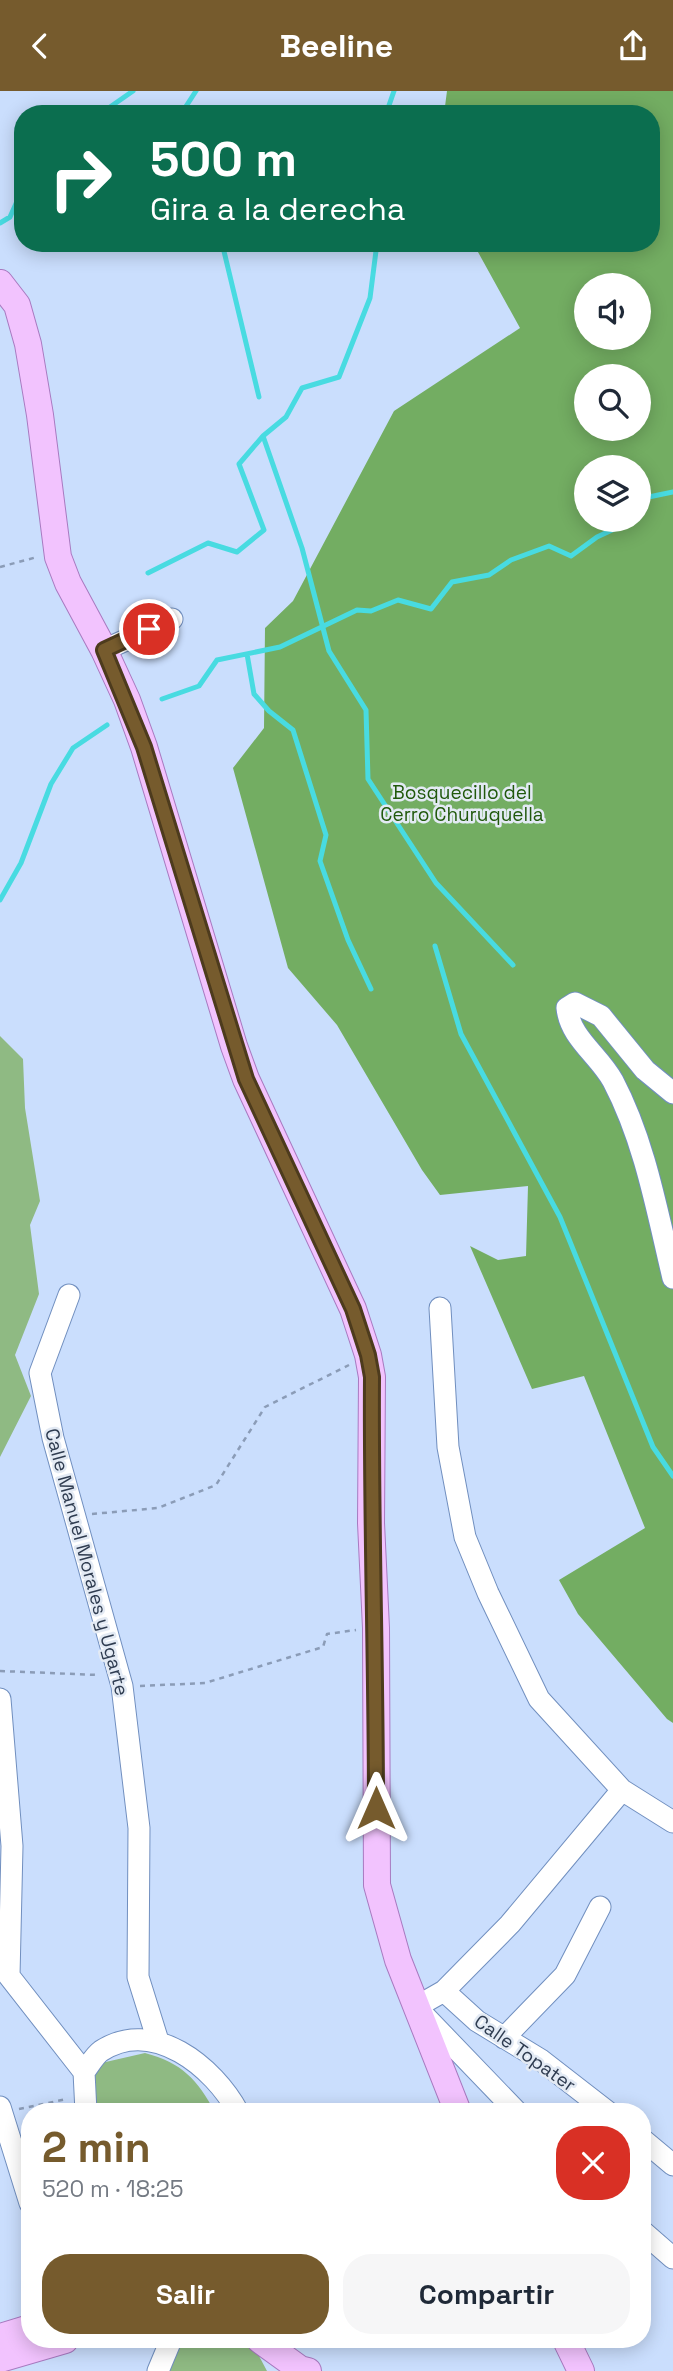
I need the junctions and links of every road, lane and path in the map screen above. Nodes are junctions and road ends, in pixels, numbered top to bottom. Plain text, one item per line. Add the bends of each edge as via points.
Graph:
1 (0, 282) edge
2 (57, 551) junction
3 (0, 567) edge
4 (172, 619) dead end
5 (104, 650) junction
6 (673, 1093) edge
7 (673, 1278) edge
8 (69, 1295) dead end
9 (440, 1308) dead end
10 (368, 1355) junction
11 (74, 1515) junction
12 (376, 1627) junction
13 (0, 1671) edge
14 (121, 1681) junction
15 (0, 1699) edge
16 (622, 1790) junction
17 (673, 1822) edge
18 (6, 1846) edge
19 (600, 1907) dead end
20 (444, 1991) junction
21 (416, 2007) junction
22 (504, 2038) junction
23 (158, 2041) junction
24 (84, 2072) junction
25 (85, 2103) edge
26 (231, 2103) edge
27 (454, 2103) edge
28 (508, 2103) edge
29 (596, 2103) edge
30 (21, 2109) edge
31 (1, 2110) edge
32 (651, 2147) edge
33 (673, 2165) edge
34 (21, 2174) edge
35 (651, 2239) edge
36 (673, 2258) edge
37 (21, 2331) edge
38 (0, 2337) edge
39 (38, 2348) edge
40 (168, 2348) edge
41 (272, 2348) edge
42 (300, 2348) edge
43 (570, 2348) edge
44 (0, 2359) edge
45 (158, 2371) edge
46 (306, 2371) edge
47 (581, 2371) edge

1 - 2 main road via 17,305 28,344
2 - 3 path
2 - 5 main road via 68,583
4 - 5 street
5 - 10 main road via 144,747 246,1079 353,1309
6 - 7 street via 645,1070 601,1016 575,1003 567,1008 569,1023 612,1079 643,1153
8 - 11 street, Calle Manuel Morales y Ugarte via 40,1373
9 - 16 street via 448,1447 465,1537 539,1699
10 - 11 path via 265,1407 216,1485 158,1508
10 - 12 main road
11 - 14 street, Calle Manuel Morales y Ugarte
12 - 14 path via 327,1634 323,1647 205,1683
12 - 21 main road via 377,1885
13 - 14 path
14 - 23 street, Calle Manuel Morales y Ugarte via 139,1828 138,1977
15 - 18 street
16 - 17 street
16 - 20 street via 510,1924
18 - 24 street via 9,1976
19 - 22 street via 565,1975
20 - 21 street
20 - 22 street, Calle Topater
21 - 27 main road
21 - 28 street
22 - 29 street, Calle Topater
23 - 24 street via 127,2041 100,2052
23 - 26 street via 188,2056
24 - 25 street
30 - 31 path
31 - 34 street
32 - 33 street
35 - 36 street
37 - 38 main road
39 - 44 main road
40 - 45 street
41 - 46 main road
42 - 46 main road via 307,2354
43 - 47 main road

